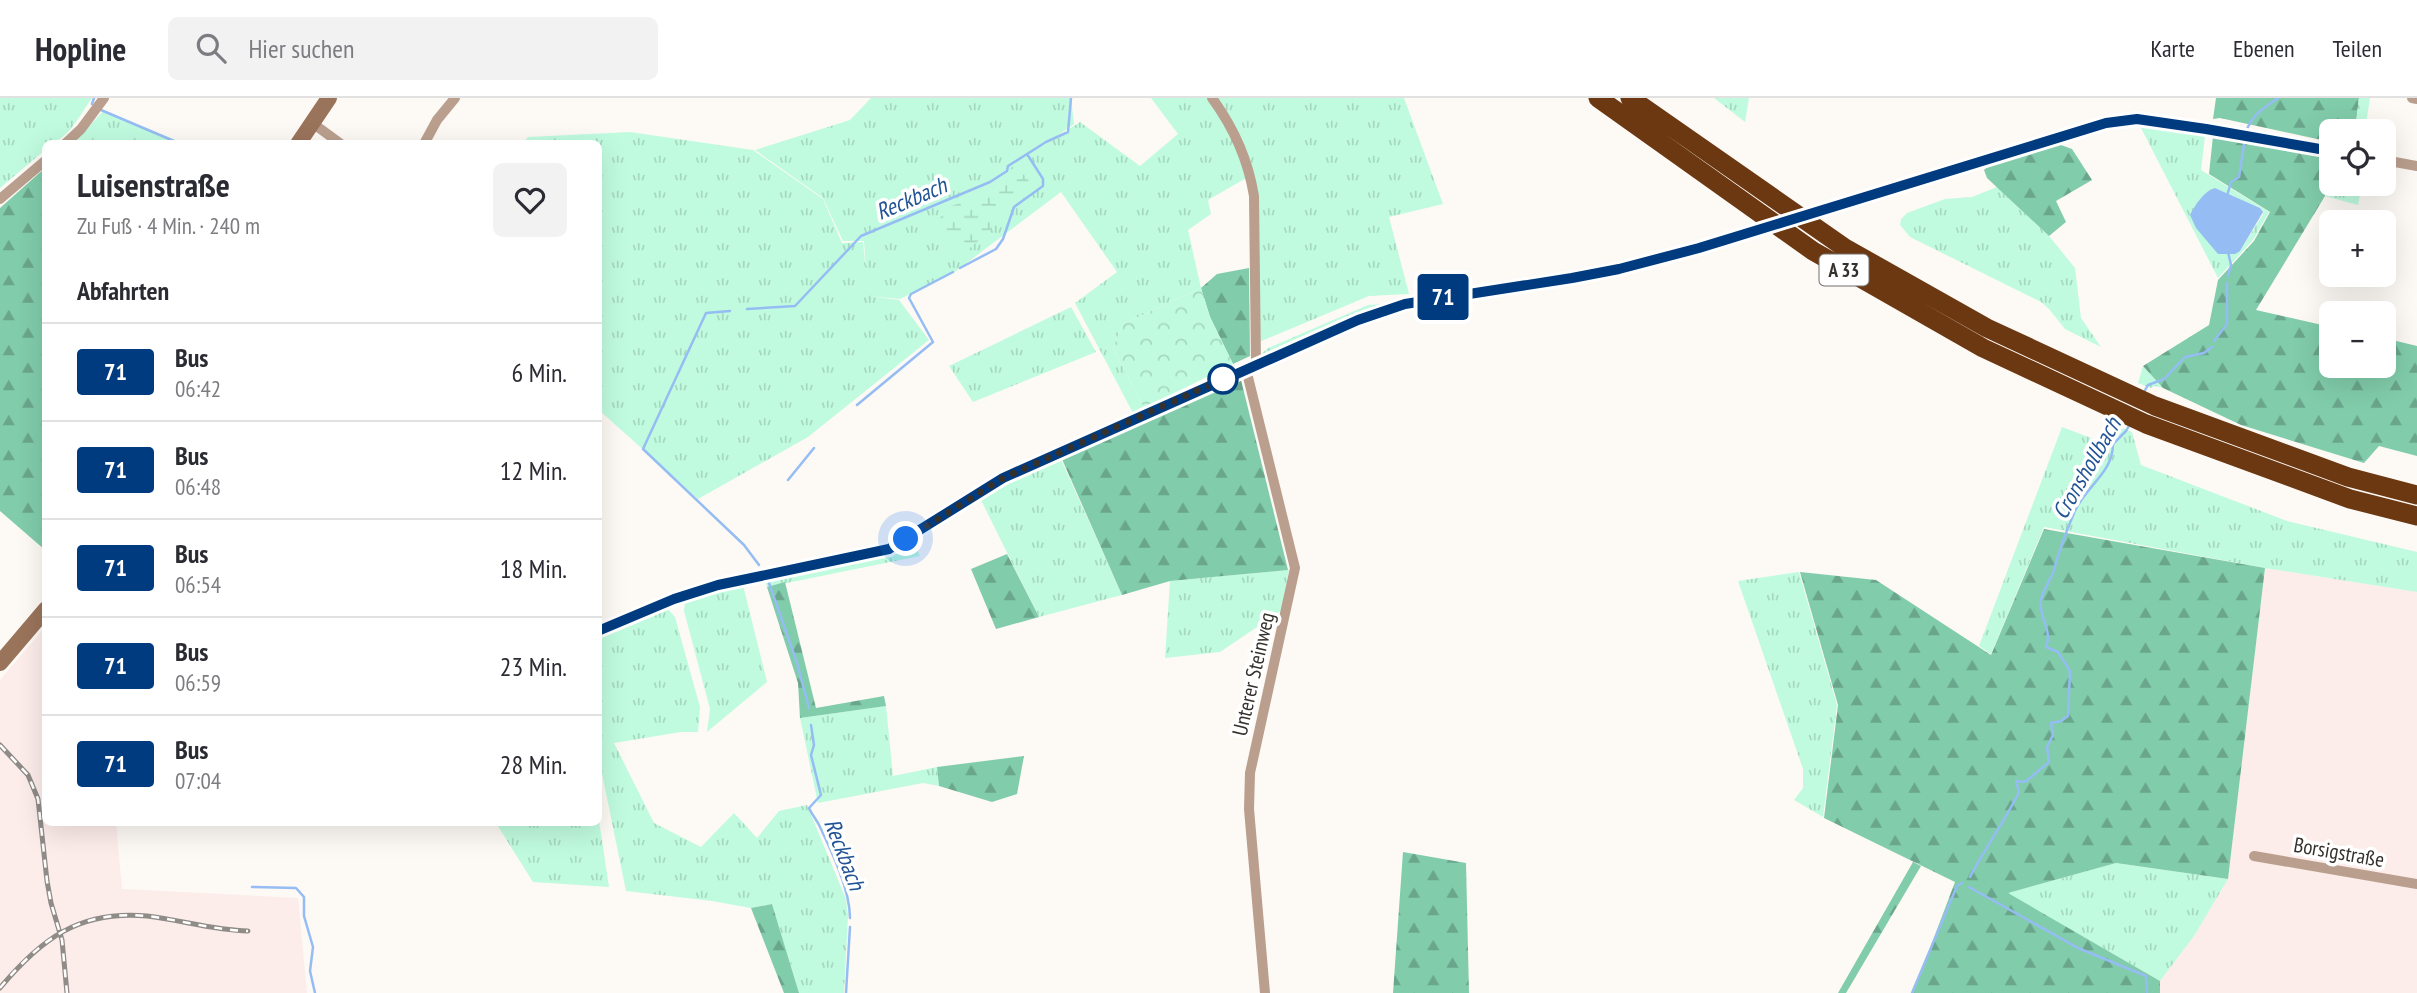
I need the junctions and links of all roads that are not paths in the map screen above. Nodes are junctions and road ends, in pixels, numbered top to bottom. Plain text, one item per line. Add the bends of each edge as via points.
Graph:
1 (104, 98) edge
2 (328, 98) edge
3 (455, 98) edge
4 (1212, 98) edge
5 (1598, 98) edge
6 (1630, 98) edge
7 (2412, 98) edge
8 (2417, 99) edge
9 (312, 122) junction
10 (69, 140) edge
11 (301, 140) edge
12 (336, 140) edge
13 (426, 140) edge
14 (2319, 149) edge
15 (2396, 162) edge
16 (42, 163) edge
17 (2417, 166) edge
18 (0, 199) edge
19 (1251, 367) junction
20 (2115, 400) junction
21 (2150, 415) junction
22 (2417, 495) edge
23 (2417, 516) edge
24 (42, 614) edge
25 (602, 629) edge
26 (0, 663) edge
27 (2254, 856) dead end
28 (2417, 884) edge
29 (1265, 993) edge

1 - 10 street
2 - 9 street
3 - 13 street
4 - 19 street, Unterer Steinweg via 1240,144 1254,196
5 - 20 highway, A 33 via 1844,270 1983,348
6 - 20 highway, A 33 via 1845,248
7 - 8 street
9 - 11 street
9 - 12 street
14 - 19 street via 2137,119 2106,123 1619,269 1405,304
15 - 17 street
16 - 18 street
19 - 25 street via 1003,478 889,549 718,585
19 - 29 street, Unterer Steinweg via 1295,568 1250,774
20 - 21 highway, A 33
21 - 22 highway, A 33
21 - 23 highway, A 33 via 2350,499
24 - 26 street
27 - 28 street, Borsigstraße

